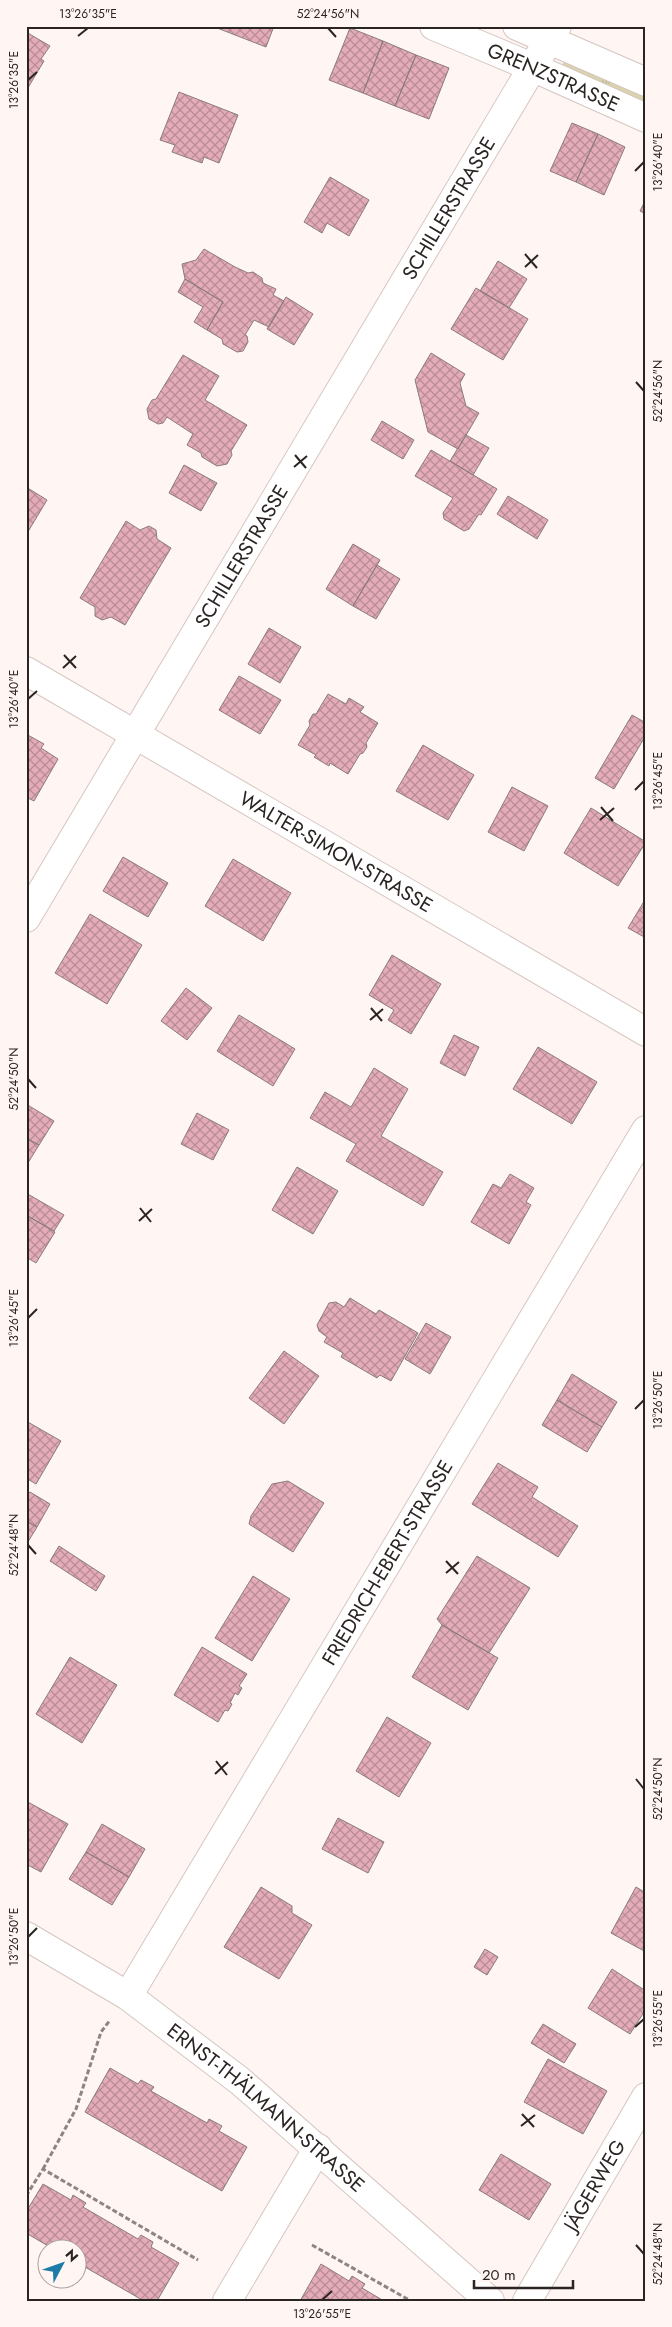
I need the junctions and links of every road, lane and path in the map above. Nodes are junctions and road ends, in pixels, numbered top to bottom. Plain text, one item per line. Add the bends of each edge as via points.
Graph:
1 (434, 26) edge
2 (517, 26) edge
3 (553, 33) edge
4 (532, 67) junction
5 (646, 82) edge
6 (646, 118) edge
7 (26, 671) edge
8 (134, 735) junction
9 (26, 918) edge
10 (646, 1032) edge
11 (646, 1130) edge
12 (26, 1936) edge
13 (128, 1996) junction
14 (646, 2097) edge
15 (318, 2148) junction
16 (43, 2169) junction
17 (26, 2196) edge
18 (312, 2245) dead end
19 (198, 2260) dead end
20 (227, 2301) edge
21 (411, 2301) edge
22 (490, 2301) edge
23 (527, 2301) edge

1 - 4 street, GRENZSTRASSE
2 - 3 street
3 - 4 street, SCHILLERSTRASSE
3 - 5 street
4 - 6 street, GRENZSTRASSE
4 - 8 street, SCHILLERSTRASSE
7 - 8 street, WALTER-SIMON-STRASSE
8 - 9 street, SCHILLERSTRASSE
8 - 10 street, WALTER-SIMON-STRASSE
11 - 13 street, FRIEDRICH-EBERT-STRASSE
12 - 13 street, ERNST-THÄLMANN-STRASSE
13 - 15 street, ERNST-THÄLMANN-STRASSE via 240,2081
13 - 16 path via 101,2032 76,2109
14 - 23 street, JÄGERWEG
15 - 20 street
15 - 22 street, ERNST-THÄLMANN-STRASSE
16 - 17 path
16 - 19 path
18 - 21 path

